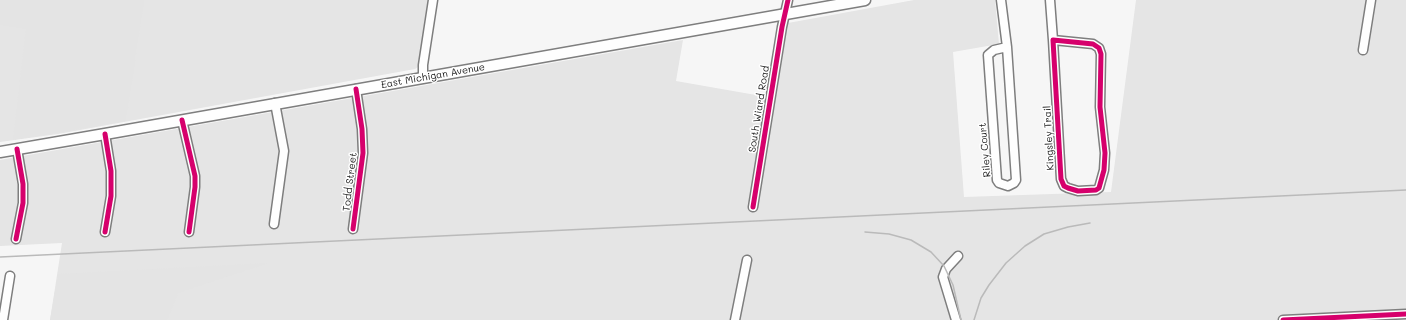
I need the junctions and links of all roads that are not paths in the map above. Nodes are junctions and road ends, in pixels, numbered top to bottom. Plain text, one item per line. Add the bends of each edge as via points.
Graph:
1 (433, 0) edge
2 (788, 0) edge
3 (865, 0) edge
4 (1001, 0) edge
5 (1050, 0) edge
6 (1371, 0) edge
7 (786, 14) junction
8 (1053, 40) junction
9 (1007, 48) junction
10 (1363, 50) dead end
11 (423, 77) junction
12 (356, 89) junction
13 (276, 103) junction
14 (182, 120) junction
15 (105, 134) junction
16 (17, 149) junction
17 (0, 152) edge
18 (753, 207) dead end
19 (274, 224) dead end
20 (353, 229) dead end
21 (105, 232) dead end
22 (189, 232) dead end
23 (16, 239) dead end
24 (958, 256) dead end
25 (747, 260) dead end
26 (10, 276) dead end
27 (1406, 314) edge
28 (3, 320) edge
29 (736, 320) edge
30 (956, 320) edge
31 (1283, 320) edge

1 - 11 street
2 - 7 street, South Wiard Road
3 - 7 main road, East Michigan Avenue
4 - 9 street, Riley Court
5 - 8 street, Kingsley Trail
6 - 10 street
7 - 11 main road, East Michigan Avenue
7 - 18 street, South Wiard Road
8 - 8 street, Kingsley Trail via 1060,179 1068,188 1078,191 1096,190 1099,188 1104,170 1105,153 1100,108 1101,54 1099,48 1093,44
9 - 9 street, Riley Court via 1016,180 1008,186 997,180 988,55 994,50
11 - 12 main road, East Michigan Avenue
12 - 13 main road, East Michigan Avenue
12 - 20 street, Todd Street via 363,153
13 - 14 main road, East Michigan Avenue
13 - 19 street via 284,151
14 - 15 main road, East Michigan Avenue
14 - 22 street via 195,176
15 - 16 main road, East Michigan Avenue
15 - 21 street via 111,171 111,196
16 - 17 main road, East Michigan Avenue
16 - 23 street via 24,184
24 - 30 street via 946,269 943,277
25 - 29 street
26 - 28 street
27 - 31 street

